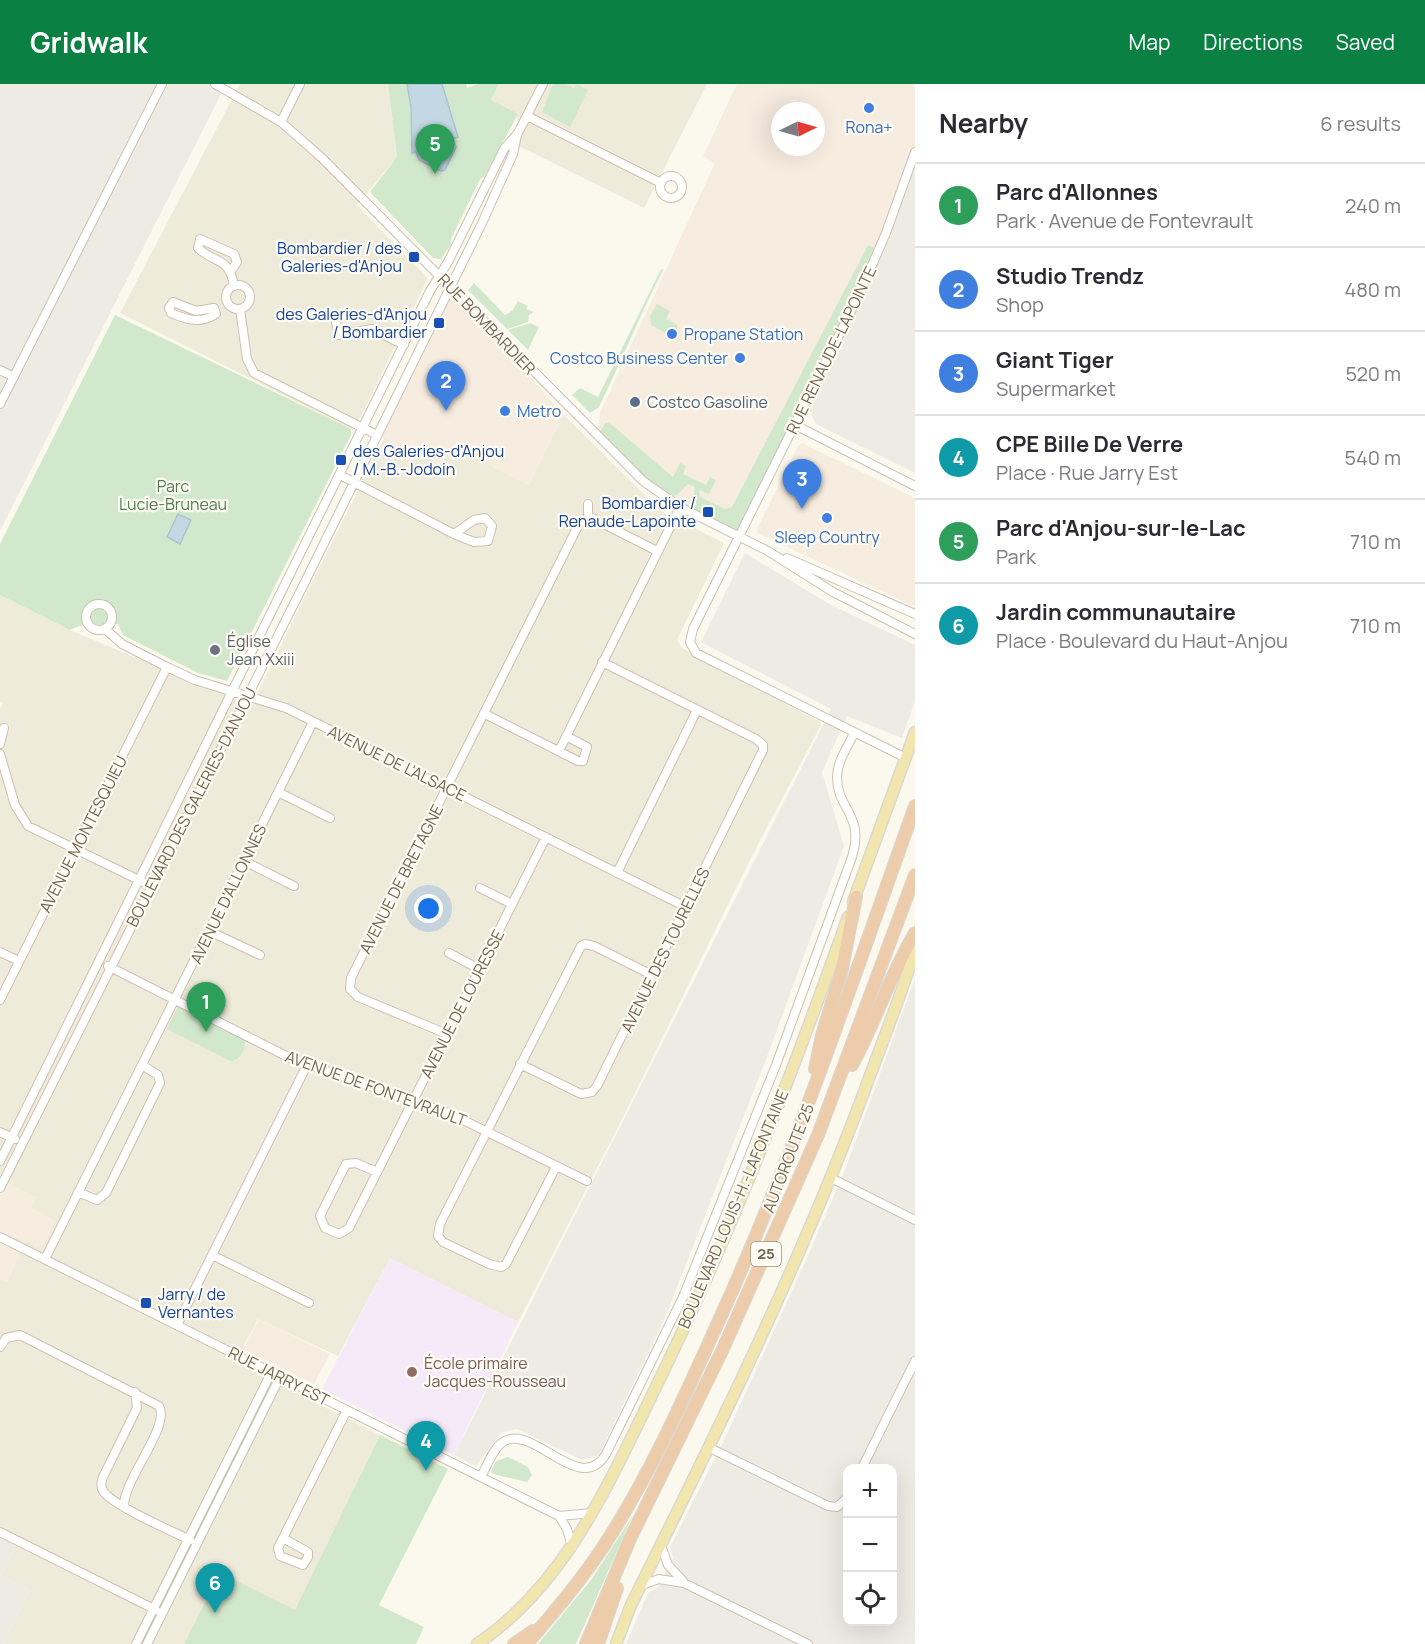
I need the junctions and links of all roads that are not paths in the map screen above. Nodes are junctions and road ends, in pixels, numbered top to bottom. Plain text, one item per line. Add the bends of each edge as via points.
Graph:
1 (162, 84) edge
2 (215, 84) edge
3 (300, 84) edge
4 (543, 84) edge
5 (527, 116) junction
6 (280, 122) junction
7 (518, 134) junction
8 (915, 152) edge
9 (661, 183) dead end
10 (231, 271) junction
11 (440, 276) junction
12 (234, 286) junction
13 (450, 286) junction
14 (228, 303) junction
15 (240, 309) junction
16 (217, 310) junction
17 (335, 318) dead end
18 (404, 345) junction
19 (0, 370) edge
20 (14, 377) junction
21 (0, 404) edge
22 (795, 426) junction
23 (363, 428) junction
24 (377, 435) junction
25 (340, 475) junction
26 (354, 482) junction
27 (915, 486) edge
28 (588, 504) dead end
29 (680, 507) junction
30 (588, 517) junction
31 (454, 534) junction
32 (739, 536) junction
33 (657, 551) junction
34 (768, 551) junction
35 (288, 579) junction
36 (303, 586) junction
37 (915, 614) edge
38 (105, 629) dead end
39 (915, 634) edge
40 (602, 662) junction
41 (167, 667) junction
42 (234, 692) junction
43 (247, 695) junction
44 (697, 710) junction
45 (485, 714) junction
46 (313, 722) junction
47 (3, 729) dead end
48 (915, 732) edge
49 (854, 733) junction
50 (566, 736) junction
51 (0, 744) edge
52 (559, 751) junction
53 (0, 754) edge
54 (906, 758) junction
55 (448, 788) junction
56 (278, 792) junction
57 (915, 806) edge
58 (330, 818) dead end
59 (546, 837) junction
60 (76, 849) junction
61 (244, 861) junction
62 (617, 873) junction
63 (915, 875) edge
64 (140, 881) junction
65 (150, 886) junction
66 (294, 886) dead end
67 (480, 888) dead end
68 (856, 897) junction
69 (512, 904) junction
70 (686, 907) junction
71 (209, 931) junction
72 (915, 933) edge
73 (915, 949) edge
74 (0, 952) edge
75 (449, 953) dead end
76 (260, 955) dead end
77 (19, 962) junction
78 (100, 962) junction
79 (110, 968) junction
80 (479, 969) junction
81 (652, 975) junction
82 (0, 1000) edge
83 (175, 1000) junction
84 (447, 1034) junction
85 (520, 1064) junction
86 (142, 1065) junction
87 (307, 1065) junction
88 (414, 1100) junction
89 (833, 1101) junction
90 (805, 1117) junction
91 (0, 1132) edge
92 (486, 1132) junction
93 (12, 1138) junction
94 (22, 1143) junction
95 (0, 1161) edge
96 (556, 1167) junction
97 (377, 1172) junction
98 (831, 1178) junction
99 (587, 1181) dead end
100 (0, 1188) edge
101 (78, 1192) junction
102 (915, 1220) edge
103 (0, 1237) edge
104 (212, 1255) junction
105 (45, 1259) junction
106 (309, 1303) dead end
107 (177, 1325) junction
108 (0, 1347) edge
109 (915, 1361) edge
110 (271, 1373) junction
111 (280, 1377) junction
112 (135, 1392) junction
113 (347, 1410) junction
114 (710, 1448) junction
115 (864, 1464) edge
116 (481, 1477) junction
117 (843, 1502) edge
118 (124, 1507) junction
119 (592, 1513) junction
120 (559, 1516) junction
121 (637, 1523) junction
122 (0, 1532) edge
123 (188, 1538) junction
124 (284, 1538) dead end
125 (197, 1543) junction
126 (661, 1545) junction
127 (572, 1547) junction
128 (684, 1582) junction
129 (642, 1585) junction
130 (153, 1609) junction
131 (162, 1614) junction
132 (544, 1624) junction
133 (136, 1644) edge
134 (147, 1644) edge
135 (477, 1644) edge
136 (514, 1644) edge
137 (527, 1644) edge
138 (586, 1644) edge
139 (598, 1644) edge
140 (616, 1644) edge
141 (808, 1644) edge

1 - 20 street
2 - 6 street, RUE BOMBARDIER
3 - 6 street
4 - 5 street, BOULEVARD DES GALERIES-D'ANJOU
5 - 7 street, BOULEVARD DES GALERIES-D'ANJOU
5 - 9 street
6 - 11 street, RUE BOMBARDIER via 322,158
7 - 11 street, BOULEVARD DES GALERIES-D'ANJOU via 504,149
7 - 13 street, BOULEVARD DES GALERIES-D'ANJOU via 513,154
8 - 22 street, RUE RENAUDE-LAPOINTE via 872,267
10 - 10 street via 237,262 234,254 200,239 201,251 222,261
10 - 12 street
11 - 13 street, RUE BOMBARDIER
11 - 18 street, BOULEVARD DES GALERIES-D'ANJOU
12 - 14 street via 227,293
12 - 15 street via 242,286 249,294 249,302
13 - 24 street, BOULEVARD DES GALERIES-D'ANJOU
13 - 29 street, RUE BOMBARDIER via 634,474
14 - 15 street
14 - 16 street
15 - 23 street via 247,359 255,373
16 - 16 street via 196,311 177,302 169,308 183,319 199,321 213,316
17 - 18 street via 339,335 372,329
18 - 23 street, BOULEVARD DES GALERIES-D'ANJOU
19 - 20 street
20 - 21 street
22 - 27 street
22 - 32 street, RUE RENAUDE-LAPOINTE
23 - 24 street
23 - 25 street, BOULEVARD DES GALERIES-D'ANJOU
24 - 26 street, BOULEVARD DES GALERIES-D'ANJOU
25 - 26 street
25 - 35 street, BOULEVARD DES GALERIES-D'ANJOU
26 - 31 street
26 - 36 street, BOULEVARD DES GALERIES-D'ANJOU
28 - 30 street
29 - 32 street, RUE BOMBARDIER
29 - 33 street
30 - 33 street
30 - 45 street, AVENUE DE BRETAGNE via 580,522
31 - 31 street via 482,543 490,537 492,526 485,518 477,519
32 - 34 street, RUE BOMBARDIER
32 - 49 street, RUE RENAUDE-LAPOINTE via 693,629 690,642 696,653
33 - 40 street
34 - 37 street, RUE BOMBARDIER
34 - 39 street, RUE BOMBARDIER via 833,592
35 - 36 street
35 - 42 street, BOULEVARD DES GALERIES-D'ANJOU
36 - 43 street, BOULEVARD DES GALERIES-D'ANJOU
38 - 41 street, AVENUE DE L'ALSACE via 122,644
40 - 44 street
40 - 50 street
41 - 42 street, AVENUE DE L'ALSACE
41 - 60 street, AVENUE MONTESQUIEU
42 - 43 street, AVENUE DE L'ALSACE
42 - 64 street, BOULEVARD DES GALERIES-D'ANJOU
43 - 46 street, AVENUE DE L'ALSACE
43 - 65 street, BOULEVARD DES GALERIES-D'ANJOU
44 - 62 street
44 - 70 street, AVENUE DES TOURELLES via 764,745
45 - 52 street
45 - 55 street, AVENUE DE BRETAGNE
46 - 55 street, AVENUE DE L'ALSACE
46 - 56 street, AVENUE D'ALLONNES
47 - 51 street
48 - 54 main road, BOULEVARD LOUIS-H.-LAFONTAINE
49 - 54 street
49 - 116 street, BOULEVARD LOUIS-H.-LAFONTAINE via 840,762 837,779 856,827 852,857 776,1065 681,1302 606,1454 598,1464 586,1468 573,1466 519,1439 505,1440
50 - 52 street
50 - 52 street via 586,746 588,752 579,762
53 - 60 street via 21,818
54 - 68 main road, BOULEVARD LOUIS-H.-LAFONTAINE
55 - 59 street, AVENUE DE L'ALSACE
55 - 84 street, AVENUE DE BRETAGNE via 350,983 358,997
56 - 58 street
56 - 61 street, AVENUE D'ALLONNES
57 - 90 highway, AUTOROUTE 25 / 25
59 - 62 street, AVENUE DE L'ALSACE
59 - 69 street, AVENUE DE LOURESSE
60 - 64 street
60 - 77 street, AVENUE MONTESQUIEU
61 - 66 street
61 - 71 street, AVENUE D'ALLONNES
62 - 70 street, AVENUE DE L'ALSACE
63 - 89 highway, AUTOROUTE 25 / 25
64 - 65 street
64 - 78 street, BOULEVARD DES GALERIES-D'ANJOU
65 - 79 street, BOULEVARD DES GALERIES-D'ANJOU
67 - 69 street
68 - 90 highway
68 - 119 main road, BOULEVARD LOUIS-H.-LAFONTAINE via 711,1270
69 - 80 street, AVENUE DE LOURESSE
70 - 81 street, AVENUE DES TOURELLES
71 - 76 street
71 - 83 street, AVENUE D'ALLONNES
72 - 89 highway via 872,1029
73 - 98 main road
74 - 77 street
75 - 80 street
77 - 82 street, AVENUE MONTESQUIEU
78 - 79 street, AVENUE DE FONTEVRAULT
78 - 93 street, BOULEVARD DES GALERIES-D'ANJOU
79 - 83 street, AVENUE DE FONTEVRAULT
79 - 94 street, BOULEVARD DES GALERIES-D'ANJOU
80 - 84 street, AVENUE DE LOURESSE
81 - 85 street, AVENUE DES TOURELLES via 592,1092 581,1094
81 - 85 street via 594,946 581,946
83 - 86 street, AVENUE D'ALLONNES
83 - 87 street, AVENUE DE FONTEVRAULT
84 - 88 street, AVENUE DE LOURESSE
85 - 92 street
86 - 101 street, AVENUE D'ALLONNES
86 - 101 street via 158,1075 160,1083 106,1193 97,1200
87 - 88 street, AVENUE DE FONTEVRAULT
87 - 104 street
88 - 92 street, AVENUE DE FONTEVRAULT
88 - 97 street, AVENUE DE LOURESSE
89 - 121 highway, AUTOROUTE 25 / 25 via 723,1351
90 - 132 highway, AUTOROUTE 25 / 25 via 748,1256 658,1448 607,1540
91 - 93 street
92 - 96 street, AVENUE DE FONTEVRAULT
92 - 96 street via 440,1224 438,1236 447,1244 495,1266 506,1264
93 - 94 street
93 - 95 street, BOULEVARD DES GALERIES-D'ANJOU
94 - 100 street, BOULEVARD DES GALERIES-D'ANJOU
96 - 99 street, AVENUE DE FONTEVRAULT
97 - 97 street, AVENUE DE LOURESSE via 348,1230 339,1234 325,1228 320,1215 346,1164 356,1162
98 - 102 street
98 - 114 main road
101 - 105 street, AVENUE D'ALLONNES
103 - 105 street, RUE JARRY EST
104 - 106 street
104 - 107 street
105 - 107 street, RUE JARRY EST
107 - 110 street, RUE JARRY EST
108 - 112 street via 6,1338 20,1335
109 - 115 street
110 - 111 street, RUE JARRY EST
110 - 123 street
111 - 113 street, RUE JARRY EST
111 - 125 street
112 - 118 street via 137,1408 101,1482 104,1492
112 - 118 street via 155,1402 162,1415 126,1492
113 - 116 street, RUE JARRY EST
113 - 124 street
114 - 117 street via 828,1506 837,1507
114 - 126 main road
116 - 120 street, RUE JARRY EST
118 - 123 street
119 - 120 street
119 - 127 main road, BOULEVARD LOUIS-H.-LAFONTAINE
120 - 127 street
121 - 138 highway, AUTOROUTE 25 / 25
121 - 139 highway
122 - 130 street
123 - 125 street
123 - 130 street
125 - 131 street
126 - 128 street via 668,1565
126 - 129 main road
127 - 135 main road, BOULEVARD LOUIS-H.-LAFONTAINE via 528,1600
128 - 129 street via 659,1578
128 - 141 street
129 - 140 main road
130 - 131 street
130 - 133 street
131 - 134 street
132 - 136 highway
132 - 137 highway, AUTOROUTE 25 / 25

